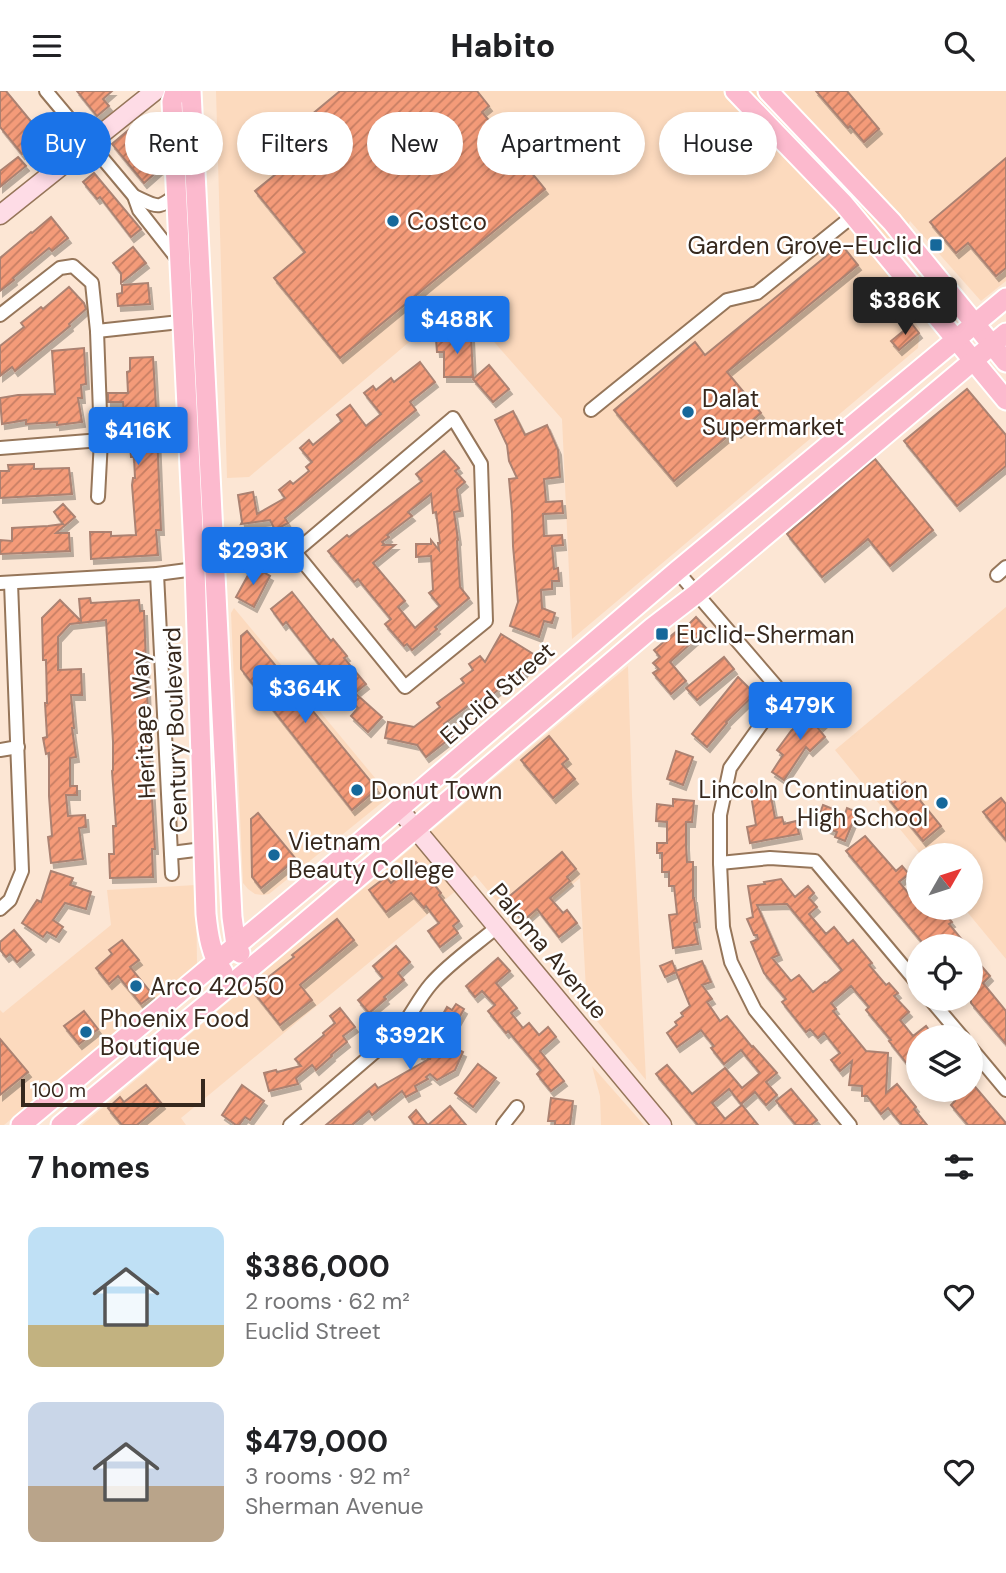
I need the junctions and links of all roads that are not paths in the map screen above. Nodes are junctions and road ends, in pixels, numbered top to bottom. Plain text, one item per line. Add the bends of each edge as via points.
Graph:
1 (46, 91) edge
2 (155, 91) edge
3 (175, 91) edge
4 (191, 91) edge
5 (735, 91) edge
6 (768, 91) edge
7 (64, 112) edge
8 (111, 126) edge
9 (111, 168) edge
10 (50, 175) edge
11 (196, 181) junction
12 (177, 195) junction
13 (134, 196) junction
14 (0, 215) edge
15 (854, 215) junction
16 (180, 262) junction
17 (1006, 298) edge
18 (0, 315) edge
19 (203, 320) junction
20 (183, 322) junction
21 (975, 323) junction
22 (97, 331) junction
23 (956, 339) junction
24 (999, 339) edge
25 (973, 360) junction
26 (1006, 362) edge
27 (1006, 400) edge
28 (591, 410) dead end
29 (101, 440) junction
30 (0, 448) edge
31 (98, 497) dead end
32 (295, 552) junction
33 (215, 563) junction
34 (195, 569) junction
35 (677, 571) junction
36 (157, 574) junction
37 (6, 583) edge
38 (696, 594) junction
39 (199, 685) junction
40 (221, 691) junction
41 (18, 747) junction
42 (0, 750) edge
43 (399, 809) junction
44 (415, 828) junction
45 (203, 849) junction
46 (171, 853) junction
47 (720, 863) junction
48 (172, 874) dead end
49 (0, 909) edge
50 (498, 927) junction
51 (236, 945) junction
52 (216, 962) junction
53 (249, 970) junction
54 (906, 970) edge
55 (231, 984) junction
56 (940, 1011) edge
57 (952, 1025) edge
58 (983, 1062) edge
59 (1006, 1090) edge
60 (517, 1107) dead end
61 (848, 1124) edge
62 (21, 1125) edge
63 (61, 1125) edge
64 (290, 1125) edge
65 (503, 1125) edge
66 (662, 1125) edge

1 - 7 street
2 - 8 street
3 - 12 main road, Century Boulevard
4 - 11 main road, Century Boulevard
5 - 15 main road
6 - 21 main road via 892,222
9 - 13 street
10 - 14 street
11 - 12 street
11 - 19 main road, Century Boulevard
12 - 13 street via 158,206
12 - 16 main road, Century Boulevard
13 - 16 street via 139,210
15 - 23 main road
15 - 28 street via 757,293 726,300
16 - 20 main road, Century Boulevard
17 - 21 main road, Euclid Street
18 - 22 street via 60,268 73,267 93,283
19 - 20 street
19 - 33 main road, Century Boulevard
20 - 22 street
20 - 34 main road, Century Boulevard
21 - 23 main road, Euclid Street
21 - 24 main road
22 - 29 street
23 - 25 main road
23 - 35 main road, Euclid Street
24 - 25 main road, Euclid Street
24 - 26 main road
25 - 27 main road
25 - 38 main road, Euclid Street
29 - 30 street
29 - 31 street
32 - 32 street via 453,418 481,464 486,621 405,687
32 - 33 street via 270,549 229,554
33 - 34 street
33 - 40 main road, Century Boulevard
34 - 36 street
34 - 39 main road, Century Boulevard
35 - 38 street
35 - 43 main road, Euclid Street
36 - 37 street
36 - 46 street, Heritage Way
37 - 41 street
38 - 44 main road, Euclid Street
38 - 47 street via 776,687 775,705 730,768 720,815
39 - 40 main road
39 - 45 main road, Century Boulevard
40 - 51 main road, Century Boulevard
41 - 42 street
41 - 49 street via 22,871 10,900
43 - 44 street, Paloma Avenue
43 - 51 main road, Euclid Street
44 - 50 street, Paloma Avenue
44 - 53 main road, Euclid Street
45 - 46 street
45 - 52 main road, Century Boulevard via 206,923
46 - 48 street, Heritage Way
47 - 54 street via 771,858 815,861
47 - 61 street via 723,927 731,962 755,1010
50 - 64 street via 437,977 397,1033
50 - 66 street, Paloma Avenue
51 - 52 main road, Euclid Street
51 - 53 main road, Century Boulevard
52 - 55 main road, Century Boulevard
52 - 62 main road, Euclid Street
53 - 55 main road, Euclid Street
55 - 63 main road, Euclid Street
56 - 57 street
58 - 59 street
60 - 65 street

